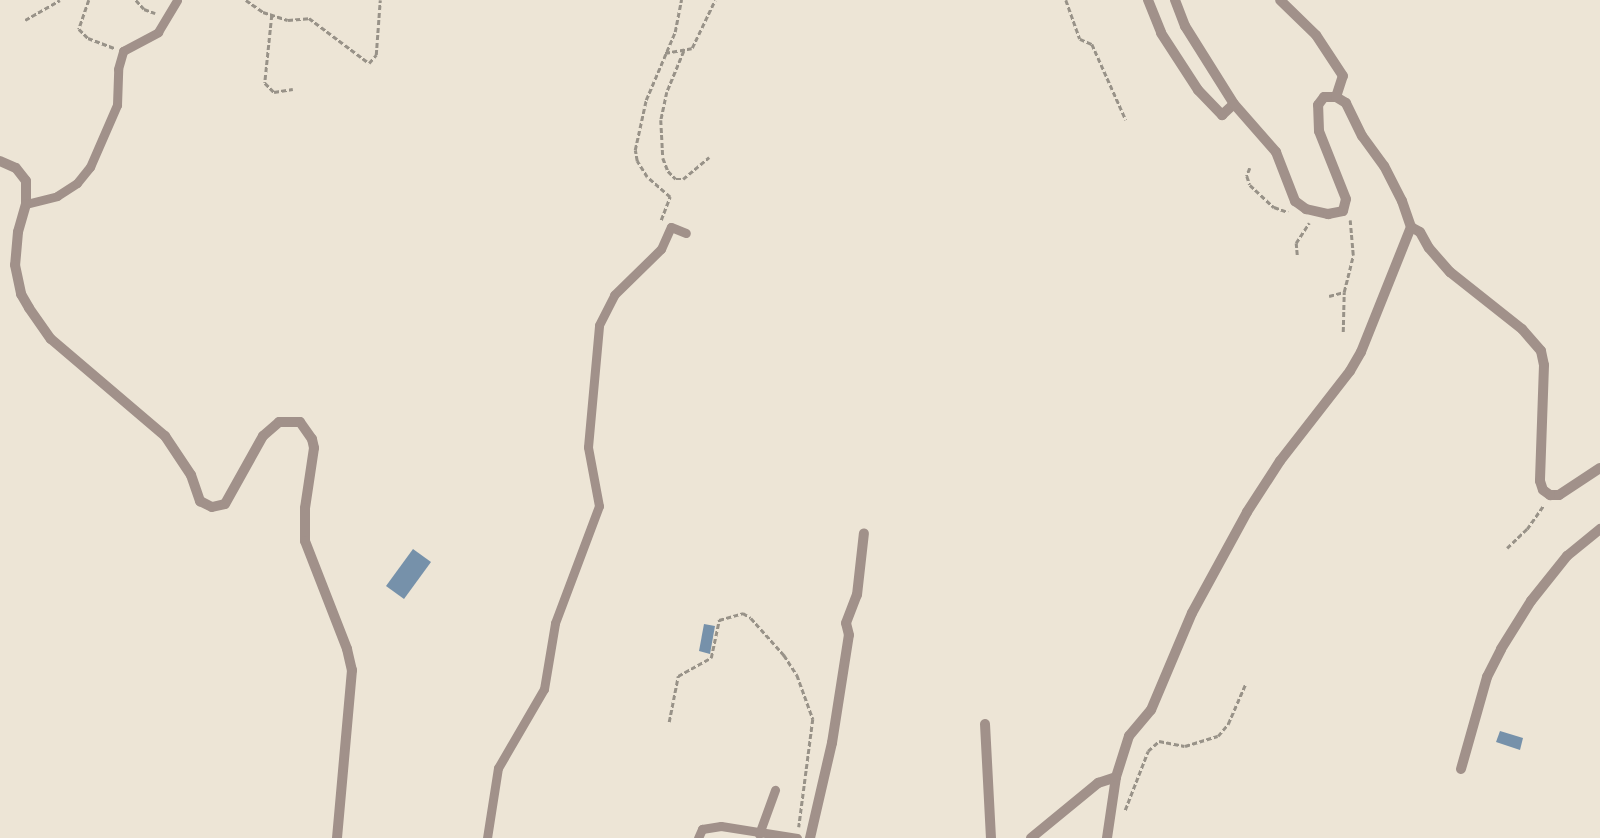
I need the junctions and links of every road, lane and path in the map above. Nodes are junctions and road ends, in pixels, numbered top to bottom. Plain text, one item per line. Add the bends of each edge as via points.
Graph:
1 (60, 0) edge
2 (89, 0) edge
3 (136, 0) edge
4 (177, 0) edge
5 (246, 0) edge
6 (380, 0) edge
7 (680, 0) edge
8 (715, 0) edge
9 (1066, 0) edge
10 (1148, 0) edge
11 (1175, 0) edge
12 (1280, 0) edge
13 (272, 15) junction
14 (25, 20) dead end
15 (168, 21) junction
16 (123, 51) junction
17 (684, 51) junction
18 (665, 53) junction
19 (293, 89) dead end
20 (1336, 97) junction
21 (1234, 104) junction
22 (1126, 120) dead end
23 (709, 157) dead end
24 (0, 161) edge
25 (1250, 168) dead end
26 (26, 204) junction
27 (1307, 210) junction
28 (1343, 211) junction
29 (1411, 227) junction
30 (658, 228) dead end
31 (686, 234) dead end
32 (1297, 254) dead end
33 (1344, 292) junction
34 (1329, 296) dead end
35 (1343, 332) dead end
36 (1600, 468) edge
37 (1550, 495) junction
38 (1600, 529) edge
39 (864, 533) dead end
40 (1507, 548) dead end
41 (1245, 685) dead end
42 (669, 722) dead end
43 (985, 724) dead end
44 (1461, 769) dead end
45 (1116, 777) junction
46 (775, 790) dead end
47 (1123, 815) dead end
48 (759, 834) junction
49 (798, 834) edge
50 (337, 838) edge
51 (487, 838) edge
52 (698, 838) edge
53 (810, 838) edge
54 (991, 838) edge
55 (1031, 838) edge
56 (1107, 838) edge

1 - 14 path
2 - 16 path via 79,29 95,42
3 - 15 path via 144,9
4 - 15 lane
5 - 13 path
6 - 13 path via 376,55 369,63 309,18 288,20
7 - 18 path via 675,32
8 - 17 path via 692,48
9 - 22 path via 1080,39 1092,44
10 - 21 street via 1161,33 1198,90 1222,115
11 - 21 street via 1185,26
12 - 20 street via 1316,35 1343,76
13 - 19 path via 265,83 274,92
15 - 16 lane via 158,32
16 - 26 lane via 118,69 117,105 90,167 77,183 57,196
17 - 18 path
17 - 23 path via 667,92 662,120 663,158 668,171 676,179 683,179
18 - 30 path via 646,100 635,150 637,161 647,177 670,197
20 - 28 street via 1324,97 1318,105 1320,131 1346,199
20 - 29 street via 1346,103 1362,136 1384,166
21 - 27 street via 1276,152 1295,201
24 - 26 street via 22,173 28,191
25 - 27 path via 1247,176 1250,185 1274,207 1285,213
26 - 50 street via 18,232 15,264 21,294 29,308 51,339 165,436 191,475 200,501 212,507 225,504 263,436 279,422 300,422 312,438 314,448 305,508 305,541 352,670
27 - 28 street via 1328,214
27 - 32 path via 1309,223 1296,243
28 - 33 path via 1351,221 1353,255
29 - 37 street via 1420,232 1450,272 1522,328 1541,351 1545,393 1540,481 1543,490
29 - 45 street via 1361,352 1350,372 1280,461 1219,559 1150,710 1129,736
31 - 51 lane via 671,227 661,249 614,295 599,326 588,447 599,506 555,623 544,689 498,768
33 - 34 path
33 - 35 path
36 - 37 street via 1571,489
37 - 40 path via 1527,529
38 - 44 street via 1567,556 1531,601 1502,649 1487,677
39 - 53 street via 857,596 846,623 849,635 832,743
41 - 47 path via 1228,724 1218,736 1185,746 1159,741 1148,750
42 - 49 path via 678,676 711,658 719,620 743,613 751,618 798,676 814,719
43 - 54 street
45 - 55 street via 1098,783
45 - 56 street
46 - 48 lane
48 - 49 lane
48 - 52 lane via 721,826 702,829

